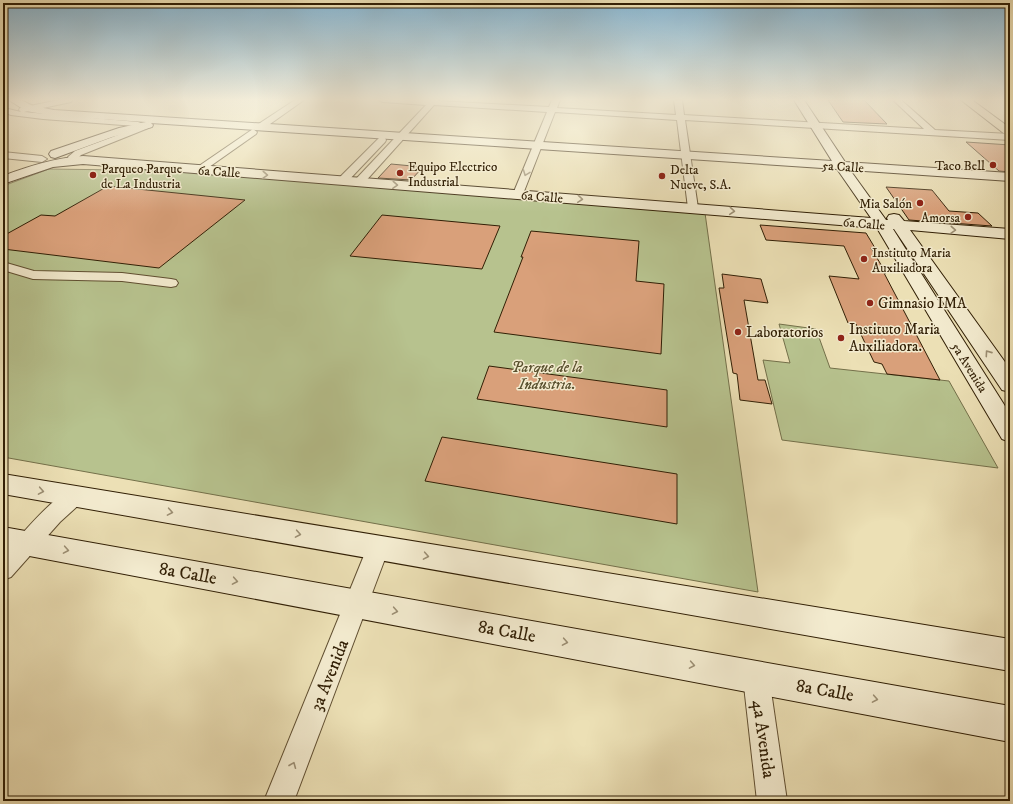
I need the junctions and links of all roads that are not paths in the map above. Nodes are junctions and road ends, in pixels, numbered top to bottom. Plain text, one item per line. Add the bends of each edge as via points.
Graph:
1 (102, 138) edge
2 (116, 138) edge
3 (245, 138) edge
4 (390, 138) edge
5 (391, 138) edge
6 (410, 138) edge
7 (540, 138) edge
8 (684, 138) edge
9 (823, 138) edge
10 (536, 148) junction
11 (3, 155) edge
12 (851, 156) dead end
13 (686, 158) junction
14 (42, 159) junction
15 (73, 160) junction
16 (844, 169) junction
17 (198, 170) junction
18 (3, 173) edge
19 (864, 174) junction
20 (1010, 177) edge
21 (3, 180) edge
22 (342, 181) junction
23 (359, 182) junction
24 (1010, 184) edge
25 (518, 194) junction
26 (887, 206) dead end
27 (693, 208) junction
28 (882, 224) junction
29 (900, 226) junction
30 (1010, 234) edge
31 (3, 266) edge
32 (171, 283) dead end
33 (1010, 385) edge
34 (1010, 433) edge
35 (3, 484) edge
36 (74, 496) junction
37 (15, 541) edge
38 (378, 548) junction
39 (3, 570) edge
40 (357, 604) junction
41 (1010, 655) edge
42 (756, 677) junction
43 (1010, 724) edge
44 (279, 801) edge
45 (772, 801) edge

1 - 14 main road
2 - 15 street via 78,153
3 - 17 street
4 - 22 street
5 - 23 street
6 - 10 main road, 5a Calle
7 - 10 street
8 - 13 street
9 - 16 main road, 5a Avenida
10 - 13 main road, 5a Calle
10 -> 25 street
11 - 14 street
12 - 19 main road
13 - 16 main road, 5a Calle
13 - 27 street
14 - 18 main road
15 - 17 main road, 6a Calle
15 - 21 main road, 6a Calle via 44,165
16 - 19 main road, 5a Calle
16 - 28 main road, 5a Avenida
17 -> 22 main road, 6a Calle
19 - 20 main road, 5a Calle
19 - 24 main road, 5a Calle
22 - 23 main road, 6a Calle
23 -> 25 main road, 6a Calle
25 -> 27 main road, 6a Calle
26 - 29 main road, 5a Avenida
27 -> 28 main road, 6a Calle
28 - 29 main road, 6a Calle
28 - 34 main road, 5a Avenida
29 -> 30 main road, 6a Calle
33 -> 29 main road, 5a Avenida
31 - 32 street via 33,275 122,277
35 -> 36 main road
36 - 37 street via 53,516
36 -> 38 main road
37 - 39 street
37 -> 40 main road, 8a Calle
38 - 40 street, 3a Avenida
38 -> 41 main road
40 -> 42 main road, 8a Calle
44 -> 40 street, 3a Avenida
42 -> 43 main road, 8a Calle
42 - 45 street, 4a Avenida

